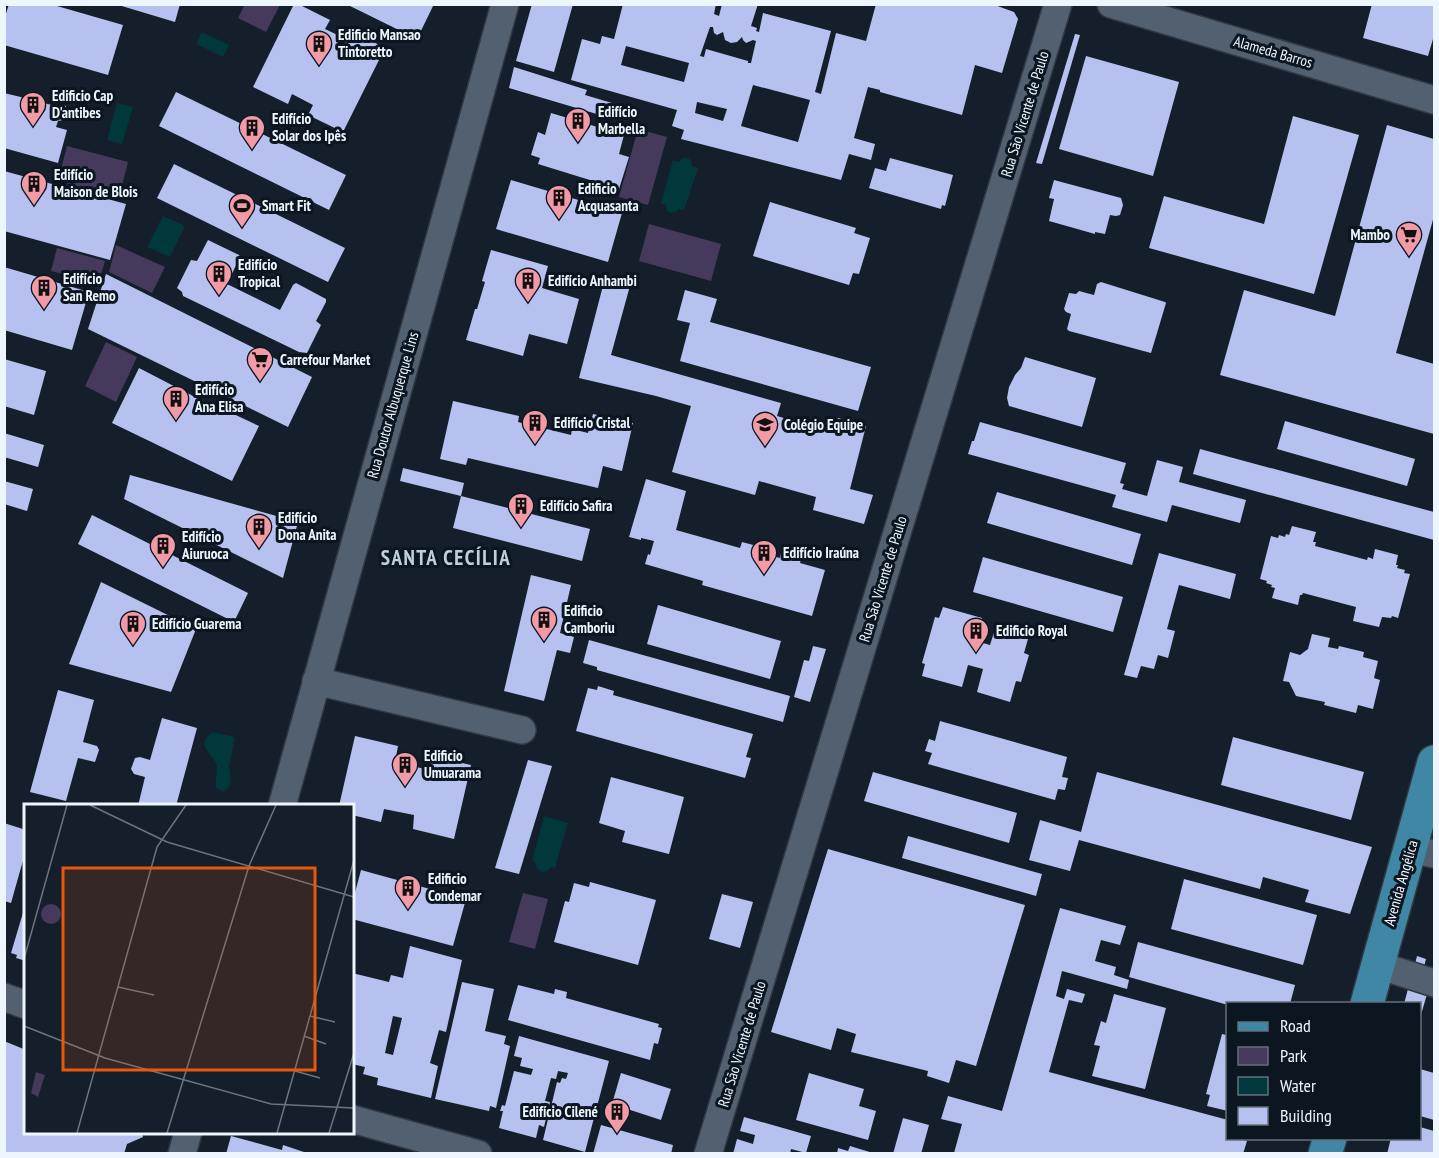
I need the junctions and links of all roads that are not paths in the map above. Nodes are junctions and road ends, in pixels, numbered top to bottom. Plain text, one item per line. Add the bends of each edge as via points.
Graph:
1 (505, 4) edge
2 (1058, 4) edge
3 (1111, 4) edge
4 (1434, 100) edge
5 (316, 681) junction
6 (522, 730) dead end
7 (1434, 762) edge
8 (283, 804) edge
9 (1422, 852) edge
10 (1378, 964) junction
11 (1434, 983) edge
12 (4, 996) edge
13 (1368, 1002) edge
14 (24, 1004) edge
15 (354, 1120) edge
16 (187, 1134) edge
17 (182, 1154) edge
18 (478, 1154) edge
19 (708, 1154) edge

1 - 5 street, Rua Doutor Albuquerque Lins
2 - 19 street, Rua São Vicente de Paulo
3 - 4 street, Alameda Barros
5 - 6 street
5 - 8 street, Rua Doutor Albuquerque Lins
7 - 9 main road, Avenida Angélica
9 - 10 main road, Avenida Angélica
10 - 11 street
10 - 13 main road, Avenida Angélica
12 - 14 street
15 - 18 street
16 - 17 street

